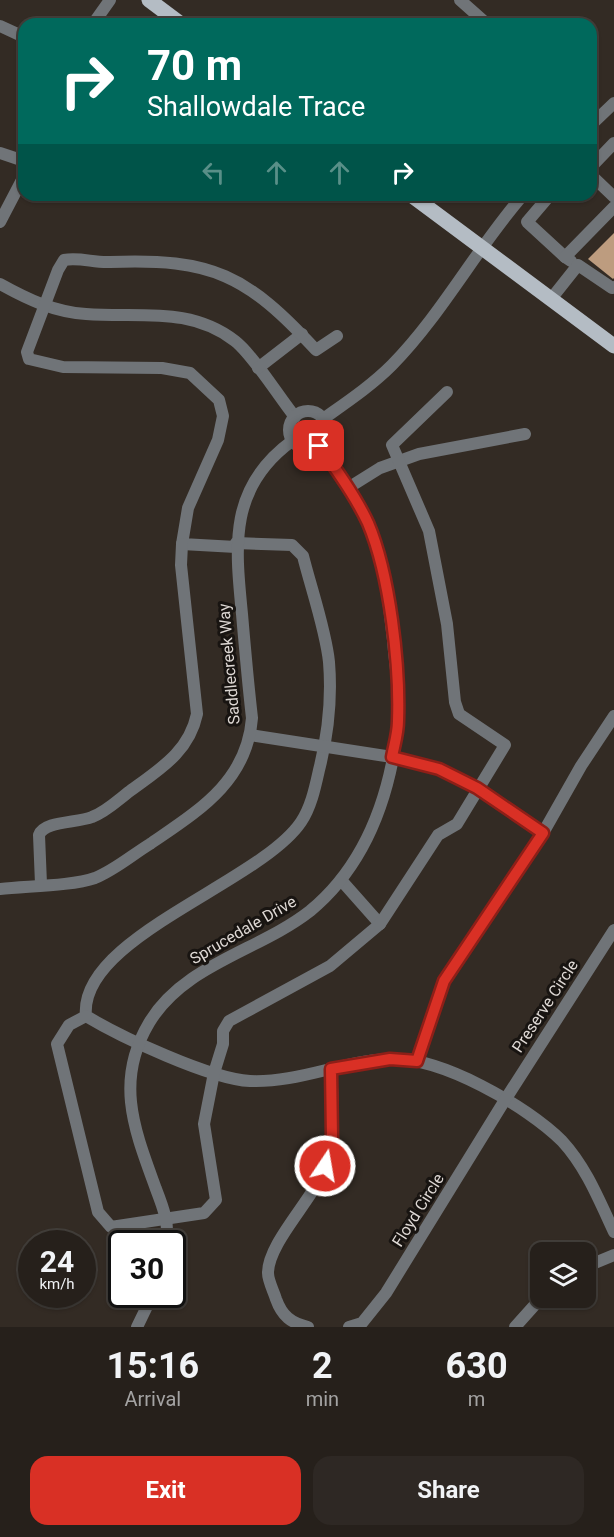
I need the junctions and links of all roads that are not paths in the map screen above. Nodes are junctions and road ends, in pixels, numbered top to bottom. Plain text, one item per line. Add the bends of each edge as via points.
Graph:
1 (110, 0) edge
2 (149, 0) edge
3 (460, 0) edge
4 (97, 18) edge
5 (173, 18) edge
6 (481, 18) edge
7 (0, 26) edge
8 (18, 34) edge
9 (614, 103) edge
10 (597, 117) edge
11 (614, 143) edge
12 (0, 153) edge
13 (18, 159) edge
14 (597, 161) edge
15 (597, 180) edge
16 (18, 188) edge
17 (614, 197) edge
18 (419, 201) edge
19 (518, 201) edge
20 (545, 201) edge
21 (614, 207) edge
22 (0, 222) edge
23 (482, 248) junction
24 (565, 257) junction
25 (578, 265) junction
26 (0, 284) edge
27 (614, 286) edge
28 (551, 299) junction
29 (45, 307) junction
30 (302, 334) junction
31 (337, 336) dead end
32 (614, 346) edge
33 (258, 369) junction
34 (447, 392) dead end
35 (295, 417) junction
36 (323, 419) junction
37 (525, 434) dead end
38 (292, 441) junction
39 (319, 446) junction
40 (400, 460) junction
41 (348, 488) junction
42 (182, 544) junction
43 (236, 545) junction
44 (614, 716) edge
45 (250, 735) junction
46 (325, 747) junction
47 (392, 757) junction
48 (477, 788) junction
49 (543, 833) junction
50 (341, 880) junction
51 (41, 884) junction
52 (0, 889) edge
53 (380, 924) junction
54 (614, 930) edge
55 (86, 1016) junction
56 (140, 1043) junction
57 (417, 1061) junction
58 (331, 1069) junction
59 (214, 1073) junction
60 (505, 1100) junction
61 (166, 1220) junction
62 (169, 1230) edge
63 (614, 1232) edge
64 (614, 1255) edge
65 (596, 1262) edge
66 (146, 1308) edge
67 (533, 1308) edge
68 (137, 1327) edge
69 (308, 1327) edge
70 (349, 1327) edge
71 (515, 1327) edge

1 - 4 street
2 - 5 main road
3 - 6 street
7 - 8 street
9 - 10 street
11 - 14 street
12 - 13 street
15 - 17 street
16 - 22 street
18 - 23 main road
19 - 23 street
20 - 24 street via 527,222
21 - 24 street
23 - 28 main road
23 - 36 street via 392,364
24 - 25 street
25 - 27 street
25 - 28 street
26 - 29 street
28 - 32 main road
29 - 30 street via 64,260 158,260 189,264 239,282 285,316
29 - 33 street via 85,314 184,316 215,327
29 - 42 street via 27,352 29,359 63,367 162,368 190,373 219,400 223,416 218,440 188,508
30 - 31 street via 316,350
30 - 33 street
33 - 35 street
34 - 40 street via 394,441 392,448
35 - 36 street via 308,411
35 - 38 street via 290,427
36 - 39 street via 327,433
37 - 40 street
38 - 39 street via 303,448
38 - 43 street, Saddlecreek Way via 255,480 243,503
39 - 41 street, Sprucedale Drive
40 - 41 street
40 - 48 street via 429,531 447,624 454,702 459,714 505,745
41 - 47 street, Sprucedale Drive via 375,542 389,602 398,696
42 - 43 street
42 - 51 street via 194,729 174,759 99,814 41,829
43 - 45 street, Saddlecreek Way via 252,718
43 - 46 street via 292,545 303,556 329,661
44 - 49 street
45 - 46 street
45 - 51 street, Saddlecreek Way via 231,780 200,810 95,878
46 - 47 street
46 - 55 street via 312,798 302,820 283,844 255,866 152,926 125,947 96,979 85,1006
47 - 48 street via 439,769
47 - 50 street, Sprucedale Drive via 382,807 371,833
48 - 49 street
48 - 53 street via 457,825 438,835
49 - 57 street via 444,981
50 - 53 street
50 - 56 street, Sprucedale Drive via 286,927 188,982 161,1007
51 - 52 street, Saddlecreek Way
53 - 59 street via 330,966 229,1021
54 - 60 street, Preserve Circle
55 - 56 street
55 - 61 street via 69,1024 57,1044 98,1212 111,1227
56 - 59 street
56 - 61 street, Sprucedale Drive via 130,1080 131,1116
57 - 58 street via 390,1059
57 - 60 street via 454,1071
58 - 59 street via 294,1078 249,1081
58 - 69 street via 332,1138 325,1166 272,1252 268,1274 281,1313
59 - 61 street via 204,1124 216,1200 204,1213
60 - 63 street via 563,1142 588,1175
60 - 70 street, Floyd Circle via 386,1293 362,1323
61 - 62 street, Sprucedale Drive
64 - 65 street
66 - 68 street
67 - 71 street

